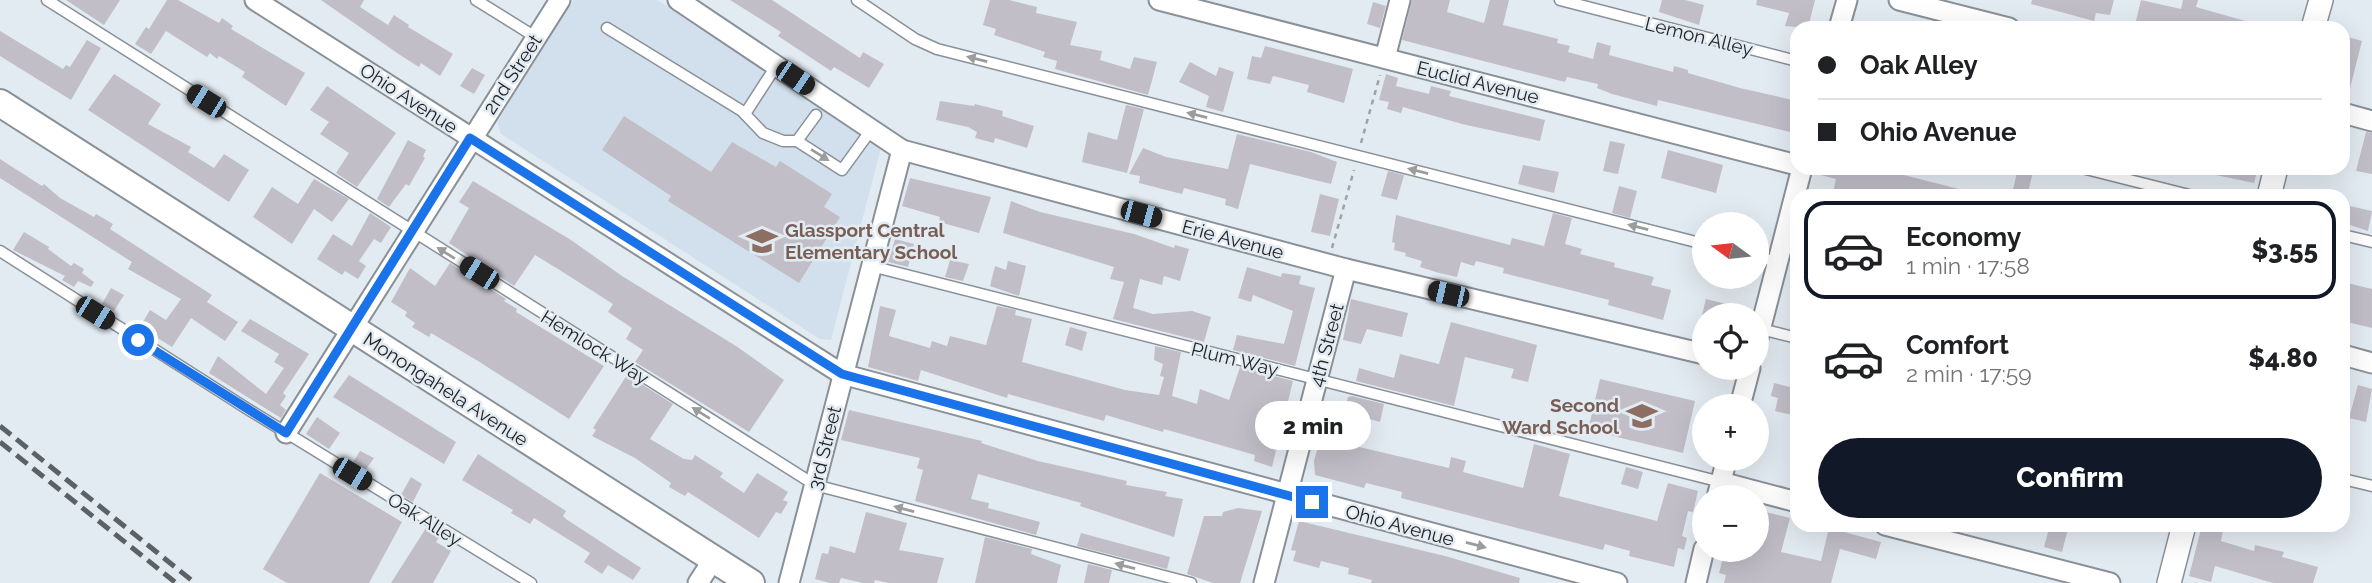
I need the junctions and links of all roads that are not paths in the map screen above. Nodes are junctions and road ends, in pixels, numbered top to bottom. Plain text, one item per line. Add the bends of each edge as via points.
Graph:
1 (47, 0) edge
2 (255, 0) edge
3 (476, 0) edge
4 (559, 0) edge
5 (678, 0) edge
6 (858, 0) edge
7 (1159, 0) edge
8 (1399, 0) edge
9 (1560, 0) edge
10 (1847, 0) edge
11 (1899, 0) edge
12 (2321, 0) edge
13 (1841, 21) edge
14 (1982, 21) edge
15 (2315, 21) edge
16 (607, 28) dead end
17 (537, 38) junction
18 (1385, 58) junction
19 (1790, 59) edge
20 (776, 66) junction
21 (0, 103) edge
22 (745, 114) junction
23 (816, 115) dead end
24 (2350, 115) edge
25 (2372, 121) edge
26 (872, 130) junction
27 (470, 138) junction
28 (797, 141) junction
29 (902, 150) junction
30 (1790, 163) edge
31 (2110, 175) edge
32 (2165, 189) edge
33 (1790, 228) edge
34 (411, 231) junction
35 (2350, 236) edge
36 (1692, 241) edge
37 (2372, 242) edge
38 (0, 251) edge
39 (1769, 260) edge
40 (1779, 262) junction
41 (871, 266) junction
42 (1346, 270) junction
43 (1768, 303) edge
44 (350, 327) junction
45 (1769, 336) edge
46 (1790, 337) edge
47 (1692, 351) edge
48 (2350, 357) edge
49 (2372, 363) edge
50 (842, 374) junction
51 (1317, 380) junction
52 (286, 433) junction
53 (2350, 480) edge
54 (815, 485) junction
55 (1701, 485) edge
56 (2372, 486) edge
57 (1287, 495) junction
58 (1769, 498) edge
59 (1790, 501) edge
60 (1912, 532) edge
61 (2182, 532) edge
62 (713, 560) junction
63 (1701, 562) edge
64 (531, 583) edge
65 (698, 583) edge
66 (751, 583) edge
67 (789, 583) edge
68 (1191, 583) edge
69 (1264, 583) edge
70 (1617, 583) edge
71 (1696, 583) edge
72 (2109, 583) edge
73 (2169, 583) edge

1 - 34 lane, Hemlock Way
2 - 27 street, Ohio Avenue
3 - 17 lane
4 - 17 street, 2nd Street
5 - 20 street, Erie Avenue
36 -> 6 lane via 937,49
7 - 18 street, Euclid Avenue
8 - 18 street
9 - 19 lane, Lemon Alley
10 - 13 street
11 - 14 street
12 - 15 street
16 - 22 lane
17 - 27 street, 2nd Street
18 - 30 street, Euclid Avenue
20 - 22 lane
20 - 26 street, Erie Avenue
21 - 44 main road, Monongahela Avenue
22 - 28 lane via 763,133
23 - 28 lane
24 - 25 street
28 -> 26 lane via 842,170
26 - 29 street, Erie Avenue
27 - 34 street, 2nd Street
27 - 50 street, Ohio Avenue
29 - 41 street, 3rd Street
29 - 42 street, Erie Avenue
31 - 32 lane
33 - 40 street
34 - 44 street, 2nd Street
54 -> 34 lane, Hemlock Way
35 - 37 lane
38 - 52 lane, Oak Alley
39 - 40 lane
40 - 43 street
41 - 50 street, 3rd Street
41 - 51 lane, Plum Way
42 - 47 street, Erie Avenue
42 - 51 street, 4th Street
44 - 52 street, 2nd Street
44 - 62 main road, Monongahela Avenue
45 - 46 lane
48 - 49 street
50 - 54 street, 3rd Street
50 - 57 street, Ohio Avenue
51 - 55 lane, Plum Way
51 - 57 street, 4th Street
52 - 64 lane, Oak Alley
53 - 56 lane
54 - 67 street, 3rd Street
68 -> 54 lane, Hemlock Way
57 - 69 street, 4th Street
57 -> 70 street, Ohio Avenue
58 - 59 street
60 - 72 street
61 - 73 street
62 - 65 street
62 - 66 main road, Monongahela Avenue
63 - 71 street

